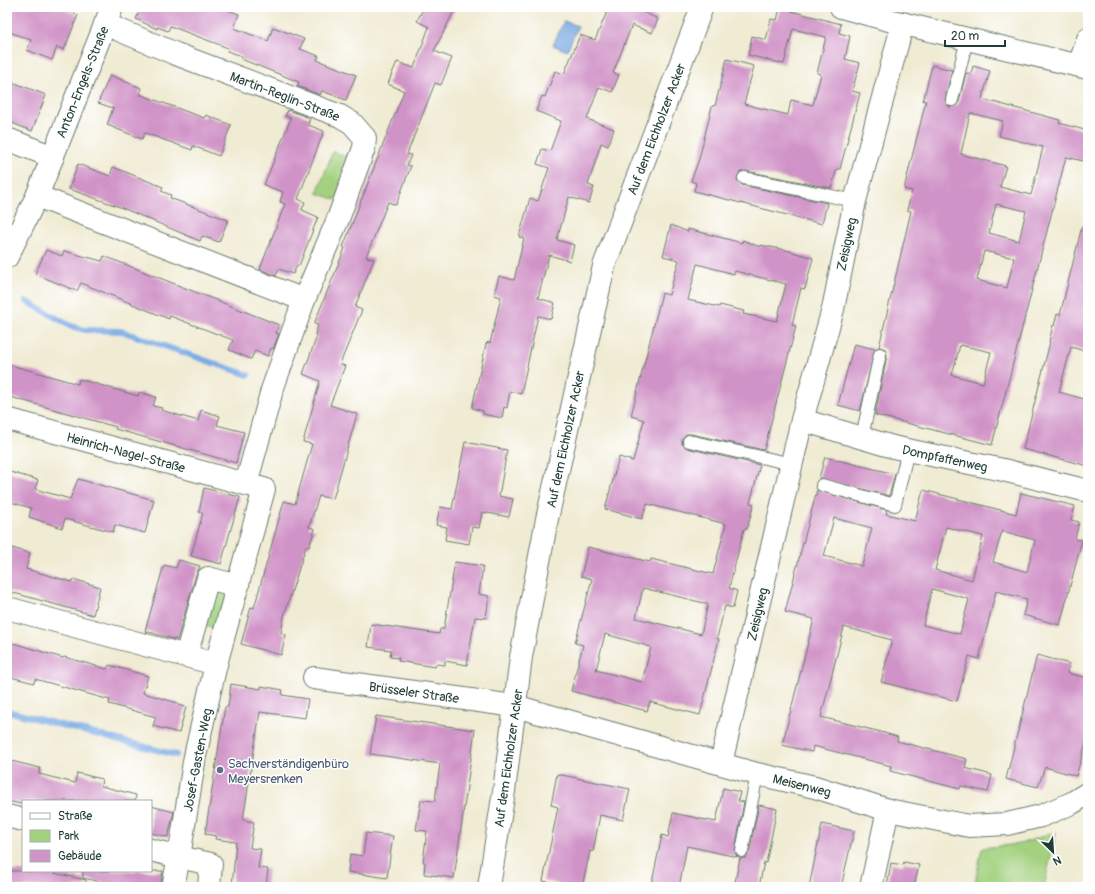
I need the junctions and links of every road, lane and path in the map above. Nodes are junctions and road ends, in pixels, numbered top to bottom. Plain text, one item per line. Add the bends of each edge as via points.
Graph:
1 (702, 7) edge
2 (841, 7) edge
3 (108, 16) edge
4 (903, 24) junction
5 (967, 39) junction
6 (1088, 39) edge
7 (1084, 66) edge
8 (952, 100) dead end
9 (7, 139) edge
10 (53, 157) junction
11 (744, 178) dead end
12 (37, 196) junction
13 (855, 201) junction
14 (7, 257) edge
15 (304, 300) junction
16 (880, 354) dead end
17 (7, 420) edge
18 (802, 420) junction
19 (862, 437) junction
20 (690, 442) dead end
21 (908, 450) junction
22 (792, 464) junction
23 (246, 484) junction
24 (822, 485) dead end
25 (1088, 491) edge
26 (238, 586) junction
27 (7, 608) edge
28 (186, 656) junction
29 (216, 664) junction
30 (314, 678) dead end
31 (515, 706) junction
32 (722, 763) junction
33 (757, 774) junction
34 (1088, 793) edge
35 (888, 810) junction
36 (7, 816) edge
37 (22, 820) edge
38 (152, 850) edge
39 (742, 851) dead end
40 (180, 857) junction
41 (173, 887) edge
42 (209, 887) edge
43 (489, 887) edge
44 (872, 887) edge

1 - 31 street, Auf dem Eichholzer Acker via 604,266 547,519 521,657
2 - 4 street
3 - 10 street, Anton-Engels-Straße
3 - 15 street, Martin-Reglin-Straße via 176,54 340,116 352,123 365,138 362,156
4 - 5 street
4 - 13 street, Zeisigweg
5 - 7 street
5 - 8 lane
6 - 7 street
9 - 10 street
10 - 12 street, Anton-Engels-Straße
11 - 13 lane
12 - 14 street, Anton-Engels-Straße
12 - 15 street
13 - 18 street, Zeisigweg via 833,309
15 - 23 street, Martin-Reglin-Straße via 272,389
16 - 19 lane
17 - 23 street, Heinrich-Nagel-Straße
18 - 19 street, Dompfaffenweg
18 - 22 street, Zeisigweg
19 - 21 street, Dompfaffenweg
20 - 22 lane
21 - 24 lane via 895,505
21 - 25 street, Dompfaffenweg
22 - 32 street, Zeisigweg
23 - 26 street, Heinrich-Nagel-Straße via 264,489
26 - 28 street via 208,578
26 - 29 street, Heinrich-Nagel-Straße
27 - 28 street
28 - 29 street
29 - 40 street, Josef-Gasten-Weg via 195,756
30 - 31 street, Brüsseler Straße
31 - 32 street, Meisenweg
31 - 43 street, Auf dem Eichholzer Acker
32 - 33 street, Meisenweg
33 - 35 street, Meisenweg via 815,787
33 - 39 lane
34 - 35 street, Meisenweg via 1058,810 1007,824 969,826
35 - 44 street
36 - 37 street
38 - 40 street
40 - 41 street, Josef-Gasten-Weg
40 - 42 street via 211,864

